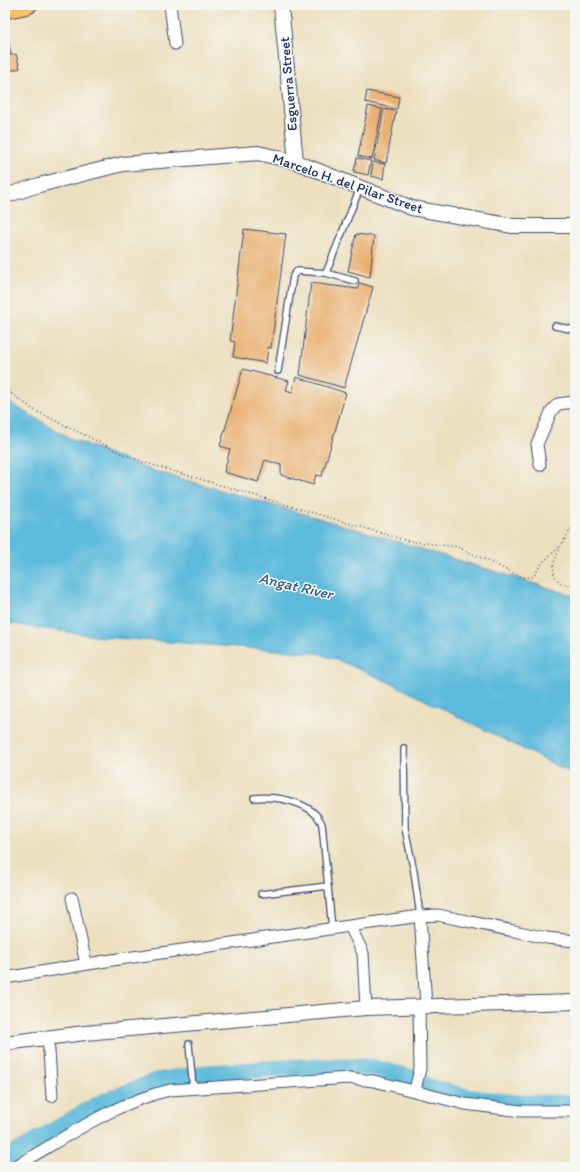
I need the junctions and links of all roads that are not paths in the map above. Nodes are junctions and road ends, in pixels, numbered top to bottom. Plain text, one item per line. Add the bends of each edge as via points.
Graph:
1 (28, 5) edge
2 (170, 5) edge
3 (281, 5) edge
4 (5, 10) edge
5 (175, 44) dead end
6 (296, 162) junction
7 (360, 188) junction
8 (5, 196) edge
9 (575, 226) edge
10 (326, 273) junction
11 (355, 282) dead end
12 (555, 326) dead end
13 (575, 330) edge
14 (278, 371) dead end
15 (575, 402) edge
16 (540, 465) dead end
17 (404, 748) dead end
18 (254, 798) dead end
19 (328, 886) junction
20 (261, 894) dead end
21 (72, 898) dead end
22 (420, 916) junction
23 (350, 926) junction
24 (332, 928) junction
25 (575, 941) edge
26 (86, 964) junction
27 (5, 978) edge
28 (575, 1002) edge
29 (423, 1005) junction
30 (366, 1008) junction
31 (48, 1037) junction
32 (5, 1043) edge
33 (189, 1044) dead end
34 (193, 1083) junction
35 (415, 1087) junction
36 (52, 1096) dead end
37 (575, 1111) edge
38 (14, 1167) edge

1 - 4 main road
2 - 5 street
3 - 6 street, Esguerra Street
6 - 7 street, Marcelo H. del Pilar Street
6 - 8 street, Marcelo H. del Pilar Street via 258,153 123,164
7 - 9 street, Marcelo H. del Pilar Street via 412,208 467,218 513,226
7 - 10 lane
10 - 11 lane
10 - 14 lane via 297,271 293,276
12 - 13 lane
15 - 16 street via 558,404 552,410 537,444
17 - 22 lane via 405,828
18 - 19 lane via 281,798 310,809 319,817 322,824
19 - 20 lane
19 - 24 lane
21 - 26 street
22 - 23 street
22 - 25 street via 438,915 547,938
22 - 29 street
23 - 24 street
23 - 30 street via 363,953
24 - 26 street
26 - 27 street
28 - 29 street
29 - 30 street
29 - 35 street via 420,1069
30 - 31 street
31 - 32 street
31 - 36 street
33 - 34 lane
34 - 35 street via 349,1078
34 - 38 street via 147,1095 123,1105
35 - 37 street via 465,1104 521,1111

